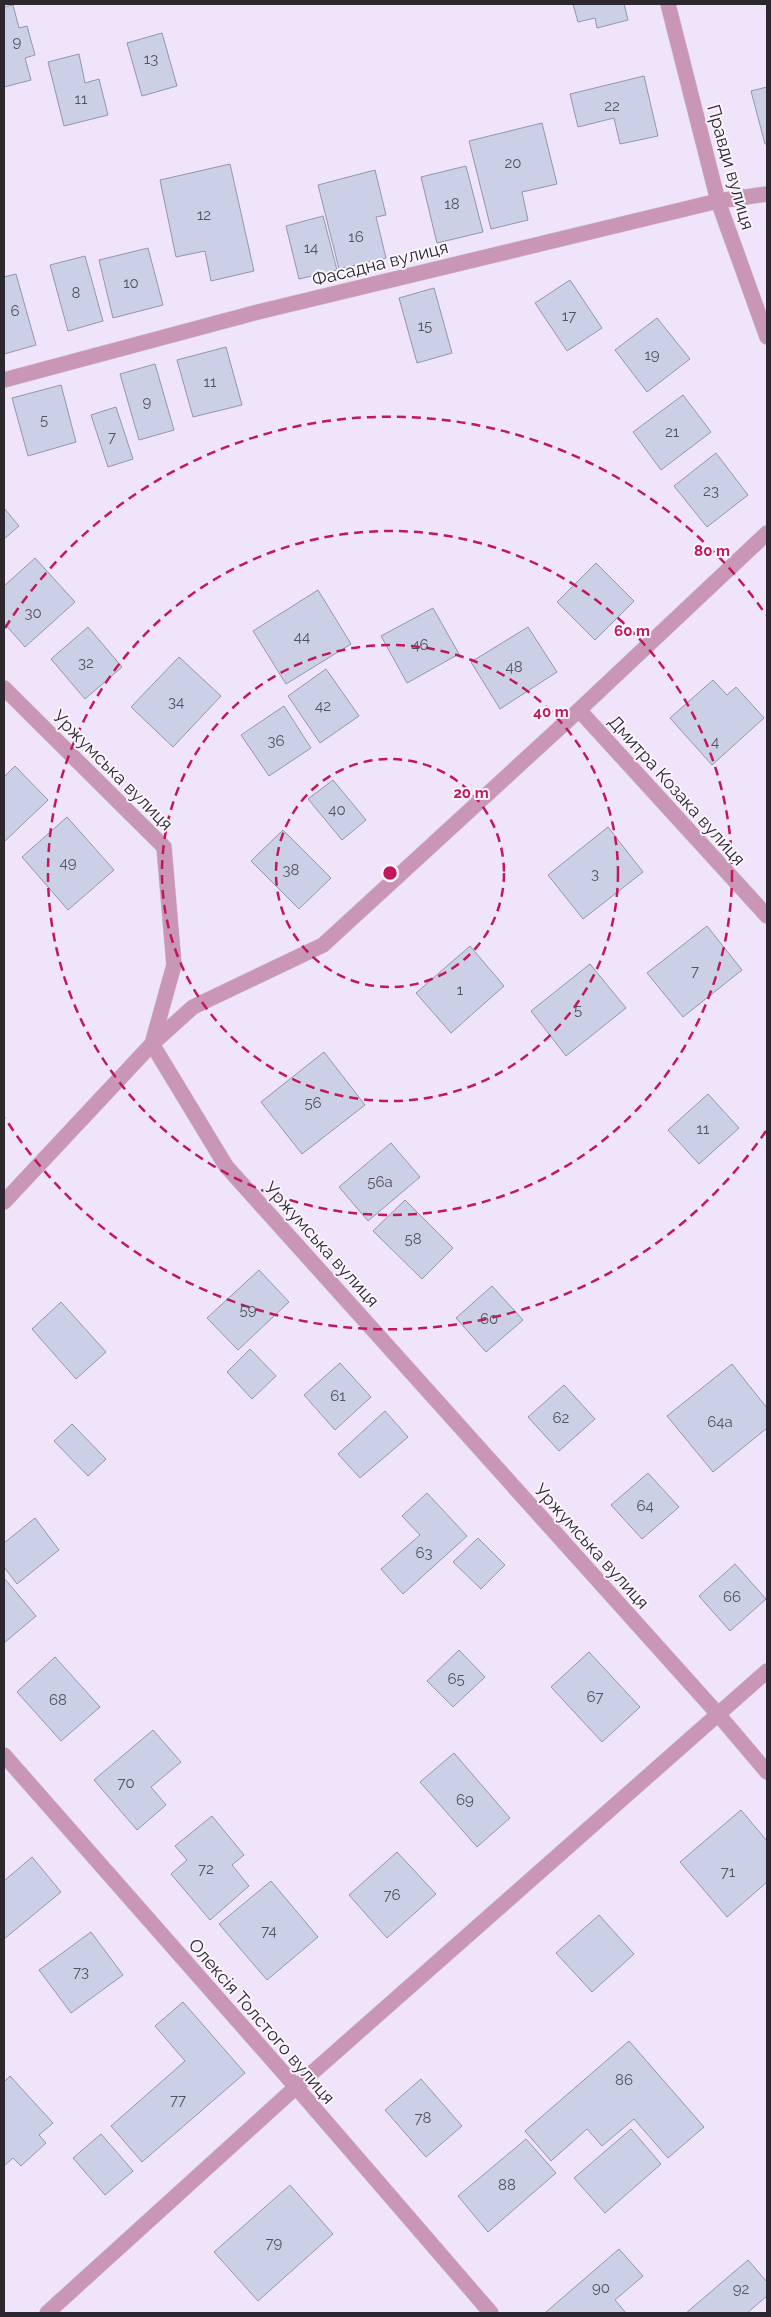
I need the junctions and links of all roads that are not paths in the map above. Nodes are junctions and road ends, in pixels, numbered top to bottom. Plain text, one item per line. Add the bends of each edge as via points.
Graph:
1 (668, 4) edge
2 (767, 194) edge
3 (718, 201) junction
4 (767, 337) edge
5 (4, 380) edge
6 (767, 533) edge
7 (4, 688) edge
8 (579, 710) junction
9 (767, 916) edge
10 (152, 1044) junction
11 (4, 1202) edge
12 (767, 1670) edge
13 (717, 1713) junction
14 (4, 1755) edge
15 (767, 1772) edge
16 (296, 2087) junction
17 (46, 2313) edge
18 (491, 2313) edge

1 - 3 street, Правди вулиця
2 - 3 street, Фасадна вулиця
3 - 4 street, Правди вулиця
3 - 5 street, Фасадна вулиця via 258,312
6 - 8 street
7 - 10 street, Уржумська вулиця via 164,847 174,965
8 - 9 street, Дмитра Козака вулиця
8 - 10 street via 323,945 193,1007
10 - 11 street
10 - 13 street, Уржумська вулиця via 226,1166
12 - 13 street
13 - 15 street, Уржумська вулиця
13 - 16 street
14 - 16 street, Олексія Толстого вулиця
16 - 17 street
16 - 18 street, Олексія Толстого вулиця

